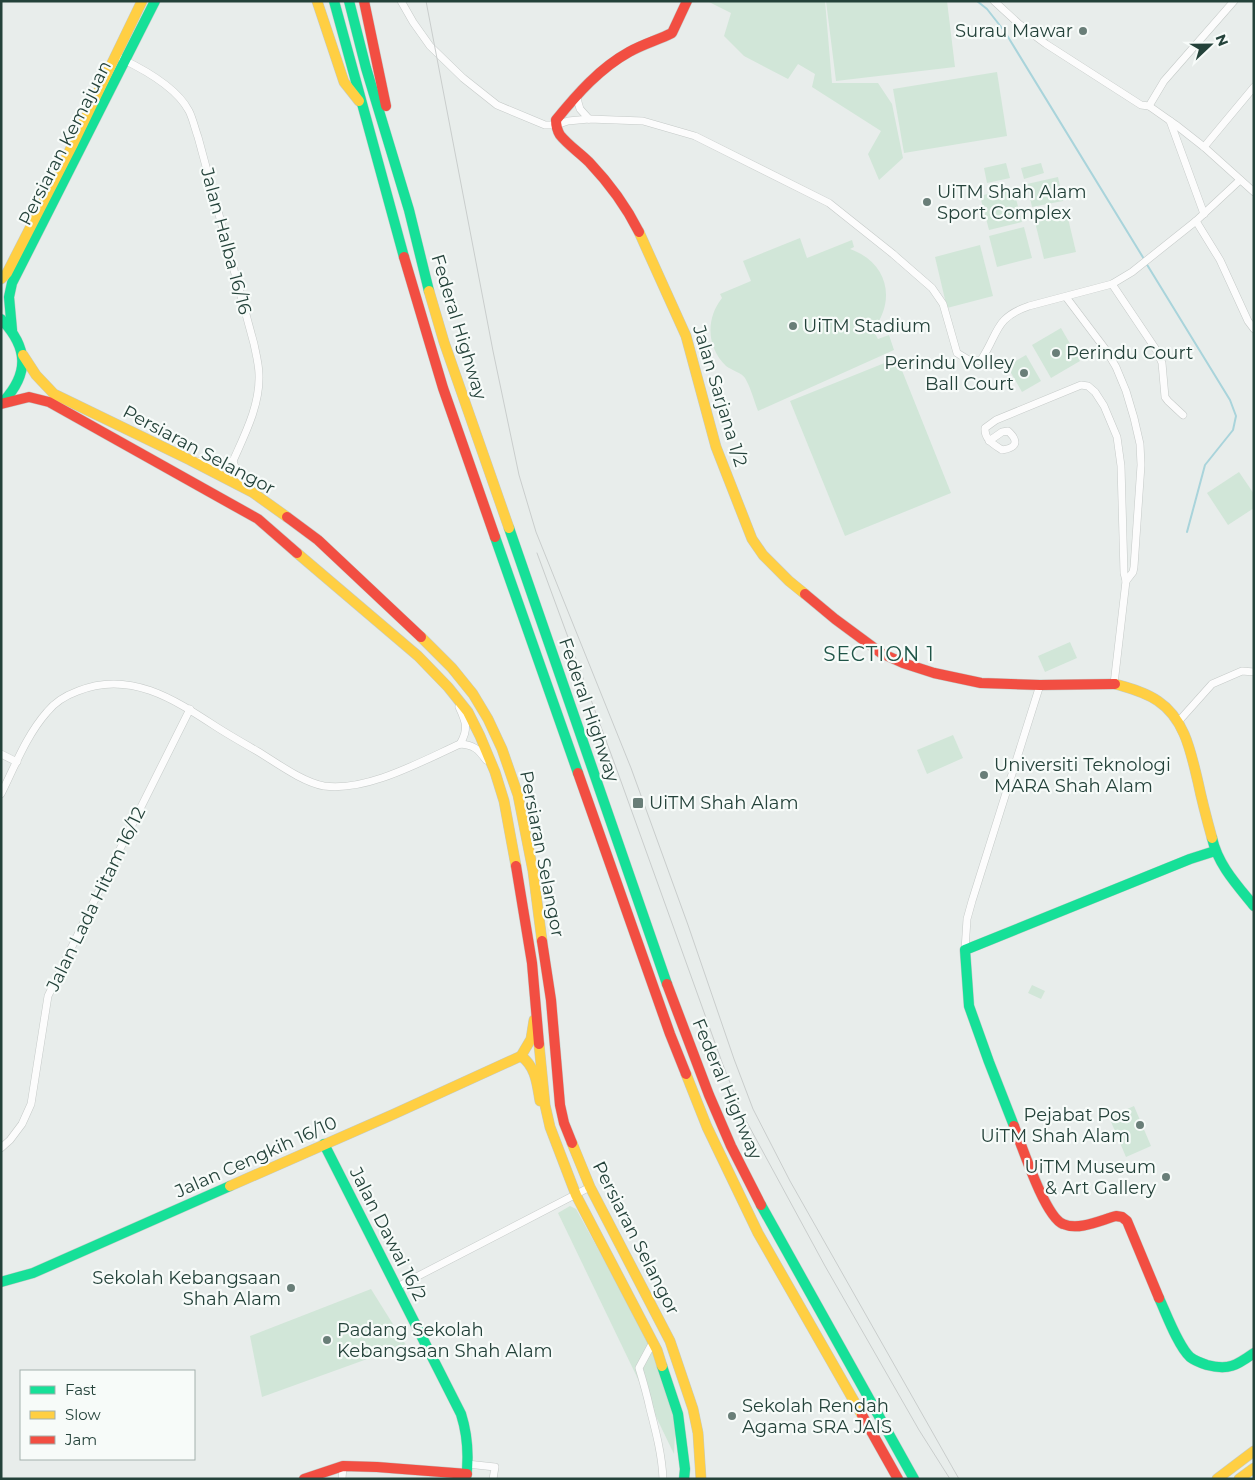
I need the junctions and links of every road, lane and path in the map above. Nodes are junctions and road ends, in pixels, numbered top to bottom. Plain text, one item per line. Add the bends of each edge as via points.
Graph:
1 (142, 1) edge
2 (155, 1) edge
3 (317, 1) edge
4 (334, 1) edge
5 (349, 1) edge
6 (364, 1) edge
7 (401, 1) edge
8 (687, 1) edge
9 (994, 1) edge
10 (1234, 1) edge
11 (114, 56) junction
12 (125, 60) junction
13 (1254, 87) edge
14 (576, 95) junction
15 (362, 105) junction
16 (1150, 106) junction
17 (589, 119) junction
18 (1170, 120) junction
19 (556, 125) junction
20 (1204, 147) junction
21 (1240, 180) junction
22 (1254, 192) edge
23 (409, 210) junction
24 (1204, 214) junction
25 (1196, 222) junction
26 (1, 279) edge
27 (1112, 284) junction
28 (1066, 297) junction
29 (1, 320) edge
30 (1254, 329) edge
31 (12, 330) junction
32 (23, 355) junction
33 (1, 404) edge
34 (1183, 415) dead end
35 (989, 440) dead end
36 (190, 460) junction
37 (233, 461) junction
38 (252, 492) junction
39 (1126, 581) junction
40 (1254, 672) edge
41 (1114, 684) junction
42 (1040, 685) junction
43 (448, 687) junction
44 (190, 709) junction
45 (1178, 722) junction
46 (460, 744) junction
47 (1, 754) edge
48 (17, 762) junction
49 (495, 772) junction
50 (1, 794) edge
51 (1214, 851) junction
52 (1254, 906) edge
53 (965, 950) junction
54 (535, 994) junction
55 (521, 1056) junction
56 (550, 1127) junction
57 (324, 1144) junction
58 (1, 1148) edge
59 (590, 1187) junction
60 (576, 1195) junction
61 (1, 1282) edge
62 (396, 1287) junction
63 (653, 1342) junction
64 (1254, 1353) edge
65 (1254, 1451) edge
66 (344, 1466) junction
67 (1254, 1468) edge
68 (467, 1472) edge
69 (304, 1479) edge
70 (342, 1479) edge
71 (493, 1479) edge
72 (663, 1479) edge
73 (684, 1479) edge
74 (701, 1479) edge
75 (898, 1479) edge
76 (914, 1479) edge
77 (1217, 1479) edge
78 (1239, 1479) edge

1 - 11 main road, Persiaran Kemajuan
2 - 12 main road, Persiaran Kemajuan
3 - 15 main road via 344,82
4 - 15 main road, Federal Highway
5 - 23 main road, Federal Highway
6 - 23 main road
7 - 19 street via 430,46 463,78 497,104 545,125
8 - 14 main road via 672,33 614,62
9 - 16 street via 1046,44 1141,105
10 - 16 street via 1164,81
11 - 12 street, Jalan Halba 16/16
11 - 26 main road, Persiaran Kemajuan via 72,146
12 - 31 main road, Persiaran Kemajuan via 12,283 9,297
12 - 37 street, Jalan Halba 16/16 via 170,89 190,112 254,344 259,374 258,393
13 - 20 street
14 - 17 street via 580,109
14 - 19 main road via 556,120
15 - 75 main road, Federal Highway via 443,388 670,1034 707,1127 758,1232
16 - 18 street
17 - 19 street via 568,120
17 - 28 street via 643,121 695,136 829,203 932,288 943,304 957,353 972,362 981,360 1005,318 1015,310
18 - 20 street
18 - 24 street
19 - 42 main road, Jalan Sarjana 1/2 via 560,135 609,185 638,230 686,336 716,447 752,539 763,555 789,581 881,654 934,673 982,683
20 - 21 street
21 - 22 street
21 - 24 street
23 - 76 main road, Federal Highway via 447,350 678,1015 709,1095 771,1225
24 - 25 street
25 - 27 street
25 - 30 street via 1220,260
27 - 28 street
27 - 34 street via 1157,351 1162,363 1165,397
28 - 39 street via 1116,367 1140,444 1142,466 1134,567
29 - 31 main road
31 - 32 main road, Persiaran Selangor
32 - 33 main road via 19,382
32 - 36 main road, Persiaran Selangor via 54,394
33 - 43 main road, Persiaran Selangor via 29,397 49,402 258,519 418,656
35 - 39 street via 985,428 996,420 1081,385 1095,392 1117,437
36 - 37 street via 211,463
36 - 38 main road, Persiaran Selangor
37 - 38 street
38 - 59 main road, Persiaran Selangor via 318,540 425,641 473,694 491,726 518,795 533,871 551,1000 560,1105 566,1132
39 - 41 street
40 - 45 street via 1242,672 1212,684
41 - 42 main road, Jalan Sarjana 1/2
41 - 45 main road, Jalan Sarjana 1/2 via 1158,701
42 - 53 street via 972,901
43 - 46 street via 466,722
43 - 49 main road, Persiaran Selangor via 468,712
44 - 46 street via 295,774 326,786 378,779
44 - 48 street via 160,693 133,685 88,687 61,700 48,711 31,734
44 - 58 street, Jalan Lada Hitam 16/12 via 48,996 31,1104 22,1124
45 - 51 main road, Jalan Sarjana 1/2 via 1191,752
46 - 49 street via 478,750
47 - 48 street
48 - 50 street
49 - 54 main road, Persiaran Selangor via 515,856
51 - 52 main road, Jalan Sarjana 1/2
51 - 53 main road
53 - 64 main road via 969,1006 1044,1200 1056,1219 1073,1227 1116,1216 1127,1221 1166,1313 1190,1357 1222,1369 1240,1363
54 - 55 main road via 531,1039
54 - 56 main road, Persiaran Selangor via 545,1105
55 - 56 main road via 531,1064 541,1106
55 - 57 main road, Jalan Cengkih 16/10
56 - 60 main road, Persiaran Selangor
57 - 61 main road, Jalan Cengkih 16/10 via 33,1273
57 - 62 main road, Jalan Dawai 16/2
59 - 60 street
59 - 74 main road, Persiaran Selangor via 670,1341 693,1409
60 - 62 street
60 - 63 main road, Persiaran Selangor
62 - 68 main road, Jalan Dawai 16/2 via 464,1422 468,1446
63 - 72 street via 639,1368 660,1448
63 - 73 main road, Persiaran Selangor via 678,1414
65 - 77 main road
66 - 68 main road
66 - 69 main road
66 - 70 street
67 - 78 main road
68 - 71 street via 495,1467

